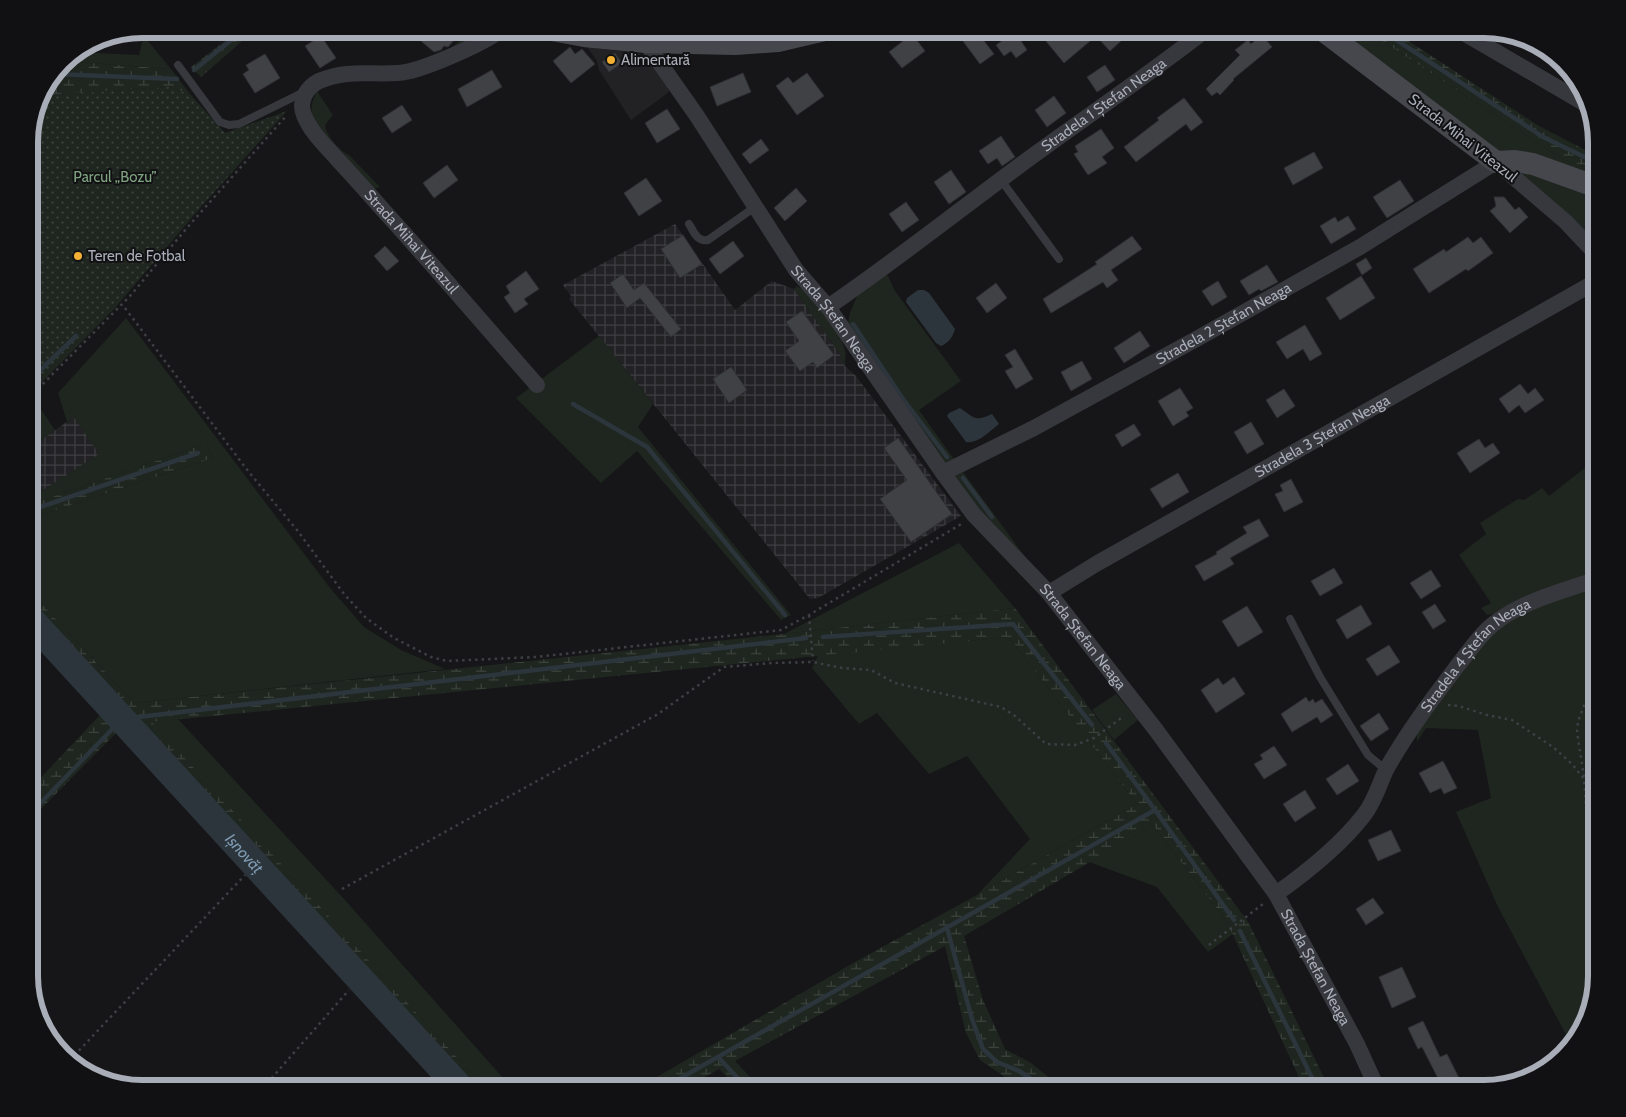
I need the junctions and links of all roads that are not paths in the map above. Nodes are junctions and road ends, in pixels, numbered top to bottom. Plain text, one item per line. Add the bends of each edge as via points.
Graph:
1 (489, 38) edge
2 (604, 38) edge
3 (791, 38) edge
4 (1196, 38) edge
5 (1333, 38) edge
6 (1472, 38) edge
7 (645, 42) junction
8 (178, 65) dead end
9 (304, 97) junction
10 (1580, 101) edge
11 (1496, 162) junction
12 (1001, 180) junction
13 (1589, 184) edge
14 (754, 207) junction
15 (689, 224) dead end
16 (1589, 246) edge
17 (1059, 259) dead end
18 (1589, 286) edge
19 (828, 307) junction
20 (537, 385) dead end
21 (943, 473) junction
22 (1589, 582) edge
23 (1049, 593) junction
24 (1290, 619) dead end
25 (1386, 770) junction
26 (1276, 894) junction
27 (1373, 1080) edge

1 - 9 street via 400,74 342,74 317,82
2 - 7 street
3 - 7 street via 742,44
4 - 12 street, Stradela 1 Ștefan Neaga
5 - 11 street, Strada Mihai Viteazul
6 - 10 street
7 - 14 street, Strada Ștefan Neaga via 697,116
8 - 9 lane via 220,122 230,125
9 - 20 street, Strada Mihai Viteazul via 303,113 316,136
11 - 13 street via 1533,164
11 - 16 street, Strada Mihai Viteazul via 1566,222
11 - 21 street, Stradela 2 Ștefan Neaga via 1360,247 1208,333 1034,428
12 - 17 lane
12 - 19 street, Stradela 1 Ștefan Neaga
14 - 15 lane via 708,240 699,239
14 - 19 street, Strada Ștefan Neaga via 796,270
18 - 23 street, Stradela 3 Ștefan Neaga
19 - 21 street, Strada Ștefan Neaga
21 - 23 street, Strada Ștefan Neaga via 974,515
22 - 25 street, Stradela 4 Ștefan Neaga via 1519,608 1485,631 1429,703
23 - 26 street, Strada Ștefan Neaga via 1138,706
24 - 25 lane via 1368,755
25 - 26 street, Stradela 4 Ștefan Neaga via 1363,816 1298,879
26 - 27 street, Strada Ștefan Neaga

